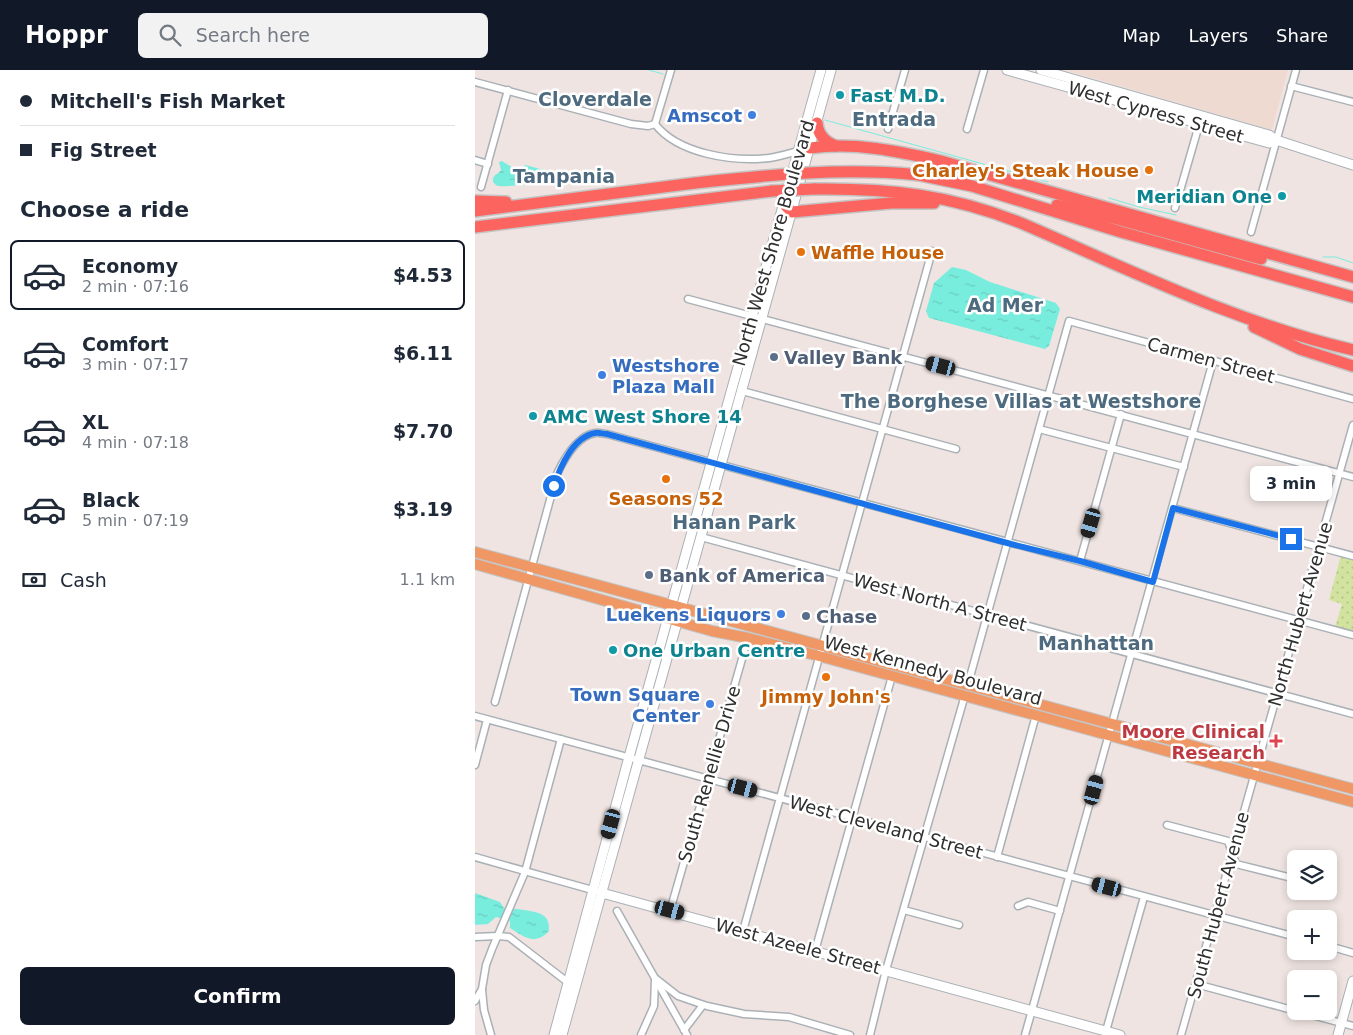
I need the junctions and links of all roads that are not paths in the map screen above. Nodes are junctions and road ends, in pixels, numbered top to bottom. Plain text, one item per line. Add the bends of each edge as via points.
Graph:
1 (671, 70) edge
2 (821, 70) edge
3 (831, 70) edge
4 (905, 70) edge
5 (984, 70) edge
6 (1007, 70) edge
7 (1041, 70) edge
8 (1296, 70) edge
9 (475, 82) edge
10 (1291, 86) junction
11 (508, 90) junction
12 (1353, 102) edge
13 (1210, 118) junction
14 (817, 123) junction
15 (655, 124) junction
16 (1199, 125) junction
17 (887, 130) dead end
18 (967, 130) dead end
19 (1276, 140) junction
20 (836, 146) junction
21 (804, 149) junction
22 (475, 160) edge
23 (488, 164) junction
24 (1353, 164) edge
25 (481, 187) dead end
26 (984, 190) junction
27 (785, 199) junction
28 (475, 201) edge
29 (545, 202) junction
30 (1175, 208) dead end
31 (475, 211) edge
32 (792, 212) junction
33 (1021, 223) junction
34 (475, 227) edge
35 (1251, 232) dead end
36 (932, 251) dead end
37 (1353, 277) edge
38 (1353, 281) edge
39 (1353, 297) edge
40 (688, 299) dead end
41 (1217, 307) junction
42 (753, 315) junction
43 (763, 318) junction
44 (1353, 350) edge
45 (903, 356) junction
46 (1213, 361) junction
47 (1353, 366) edge
48 (742, 391) junction
49 (1049, 395) junction
50 (1353, 399) edge
51 (1121, 414) junction
52 (1353, 425) edge
53 (883, 429) junction
54 (1039, 429) junction
55 (1194, 434) junction
56 (956, 448) dead end
57 (1112, 448) junction
58 (712, 462) junction
59 (722, 465) junction
60 (1184, 467) junction
61 (1339, 474) junction
62 (1353, 477) edge
63 (862, 502) junction
64 (1173, 508) junction
65 (701, 537) junction
66 (1007, 542) junction
67 (1319, 547) junction
68 (475, 552) edge
69 (1353, 556) edge
70 (1080, 561) junction
71 (475, 564) edge
72 (531, 567) junction
73 (841, 576) junction
74 (528, 580) junction
75 (1153, 582) junction
76 (677, 606) junction
77 (987, 615) junction
78 (673, 619) junction
79 (1298, 620) junction
80 (1353, 635) edge
81 (748, 638) junction
82 (821, 645) junction
83 (1132, 654) junction
84 (819, 656) junction
85 (892, 676) junction
86 (921, 684) junction
87 (968, 684) junction
88 (1004, 694) junction
89 (1277, 694) junction
90 (965, 695) junction
91 (495, 702) dead end
92 (1353, 714) edge
93 (1037, 715) junction
94 (475, 716) edge
95 (487, 720) junction
96 (1113, 724) junction
97 (1109, 736) junction
98 (561, 739) junction
99 (633, 758) junction
100 (1258, 763) junction
101 (475, 765) edge
102 (1254, 775) junction
103 (707, 778) junction
104 (1353, 789) edge
105 (780, 798) junction
106 (1353, 802) edge
107 (853, 818) junction
108 (1167, 825) dead end
109 (924, 837) junction
110 (1232, 854) junction
111 (475, 857) edge
112 (997, 857) junction
113 (525, 872) junction
114 (1070, 876) junction
115 (1287, 877) edge
116 (597, 891) junction
117 (1144, 897) junction
118 (1018, 906) dead end
119 (670, 910) junction
120 (903, 910) junction
121 (617, 911) dead end
122 (1060, 911) junction
123 (1215, 916) junction
124 (959, 925) dead end
125 (743, 930) junction
126 (498, 936) junction
127 (1287, 936) edge
128 (475, 937) edge
129 (1337, 948) edge
130 (815, 950) junction
131 (1353, 953) edge
132 (886, 970) junction
133 (655, 978) junction
134 (1353, 981) edge
135 (1196, 984) junction
136 (571, 985) junction
137 (482, 989) junction
138 (475, 1001) edge
139 (703, 1005) junction
140 (1287, 1009) edge
141 (1032, 1010) junction
142 (1330, 1020) edge
143 (1342, 1023) junction
144 (1353, 1026) edge
145 (1106, 1031) junction
146 (685, 1032) edge
147 (491, 1035) edge
148 (555, 1035) edge
149 (562, 1035) edge
150 (641, 1035) edge
151 (849, 1035) edge
152 (870, 1035) edge
153 (1025, 1035) edge
154 (1120, 1035) edge
155 (1181, 1035) edge
156 (1338, 1035) edge

1 - 15 street
2 - 21 street, North West Shore Boulevard
3 - 14 street, North West Shore Boulevard
4 - 17 street
5 - 18 street
6 - 16 street, West Cypress Street
7 - 13 street, West Cypress Street
8 - 10 street
9 - 11 street
10 - 12 street
10 - 19 street
11 - 15 street via 631,124
11 - 23 street
13 - 16 street
13 - 19 street, West Cypress Street via 1269,135
14 - 20 highway via 821,137
14 - 21 street, North West Shore Boulevard
15 - 21 street via 673,140 703,153 753,158
16 - 19 street, West Cypress Street via 1269,144
16 - 30 street
19 - 24 street, West Cypress Street
19 - 35 street
20 - 21 highway
20 - 37 highway via 872,148 941,161
21 - 27 street, North West Shore Boulevard
21 - 32 street, North West Shore Boulevard
22 - 23 street
23 - 25 street
26 - 29 highway, bridge via 919,175 841,172 695,183
26 - 38 highway via 1084,211 1311,273
26 - 39 highway
27 - 32 highway
27 - 42 street, North West Shore Boulevard
28 - 29 highway
29 - 31 highway
32 - 33 highway via 926,202 983,212
32 - 43 street, North West Shore Boulevard
33 - 34 highway, bridge via 984,209 929,196 877,190 814,189
33 - 41 highway
36 - 45 street
40 - 42 street
41 - 44 highway via 1292,334
41 - 47 highway via 1293,346
42 - 43 street
42 - 58 street, North West Shore Boulevard
43 - 45 street
43 - 48 street, North West Shore Boulevard
45 - 49 street
45 - 53 street
46 - 49 street, Carmen Street via 1069,321
46 - 50 street, Carmen Street
46 - 55 street
48 - 53 street
48 - 59 street, North West Shore Boulevard
49 - 51 street
49 - 54 street
51 - 55 street
51 - 57 street
52 - 61 street, North Hubert Avenue
53 - 56 street
53 - 63 street
54 - 57 street
54 - 66 street
55 - 60 street
55 - 61 street
57 - 60 street
57 - 70 street
58 - 59 street
58 - 72 street via 607,434 595,433 585,437 562,463 557,474
58 - 76 street, North West Shore Boulevard
59 - 63 street
59 - 65 street, North West Shore Boulevard
60 - 64 street
61 - 62 street
61 - 67 street, North Hubert Avenue
63 - 66 street
63 - 73 street
64 - 67 street
64 - 75 street
65 - 73 street, West North A Street
65 - 76 street, North West Shore Boulevard
66 - 70 street
66 - 77 street
67 - 69 street
67 - 79 street, North Hubert Avenue
68 - 72 main road, West Kennedy Boulevard
70 - 75 street
71 - 74 main road, West Kennedy Boulevard
72 - 74 street
72 - 76 main road, West Kennedy Boulevard
73 - 77 street, West North A Street
73 - 82 street
74 - 78 main road, West Kennedy Boulevard
74 - 91 street
75 - 79 street
75 - 83 street
76 - 78 street, North West Shore Boulevard
76 - 82 main road, West Kennedy Boulevard
77 - 83 street, West North A Street
77 - 87 street
78 - 81 main road, West Kennedy Boulevard
78 - 99 street, North West Shore Boulevard
79 - 80 street
79 - 89 street, North Hubert Avenue
81 - 84 main road, West Kennedy Boulevard
81 - 103 street, South Renellie Drive
82 - 84 street
82 - 87 main road, West Kennedy Boulevard
83 - 89 street, West North A Street
83 - 96 street
84 - 85 main road, West Kennedy Boulevard
84 - 105 street
85 - 86 main road, West Kennedy Boulevard
85 - 107 street
86 - 87 main road via 964,690
86 - 90 main road, West Kennedy Boulevard
87 - 88 main road, West Kennedy Boulevard
88 - 90 main road via 993,696 968,691
88 - 96 main road, West Kennedy Boulevard
89 - 92 street, West North A Street
89 - 100 street, North Hubert Avenue
90 - 93 main road, West Kennedy Boulevard
90 - 109 street
93 - 97 main road, West Kennedy Boulevard
93 - 112 street
94 - 95 street, West Cleveland Street
95 - 98 street, West Cleveland Street
95 - 101 street
96 - 97 street
96 - 100 main road, West Kennedy Boulevard
97 - 102 main road, West Kennedy Boulevard
97 - 114 street
98 - 99 street, West Cleveland Street
98 - 113 street
99 - 103 street, West Cleveland Street
99 - 116 street, North West Shore Boulevard
100 - 102 street, North Hubert Avenue
100 - 104 main road, West Kennedy Boulevard
102 - 106 main road, West Kennedy Boulevard
102 - 110 street, South Hubert Avenue
103 - 105 street, West Cleveland Street
103 - 119 street, South Renellie Drive
105 - 107 street, West Cleveland Street
105 - 125 street
107 - 109 street, West Cleveland Street
107 - 130 street
108 - 110 street via 1228,841
109 - 112 street, West Cleveland Street
109 - 120 street
110 - 115 street via 1236,864
110 - 123 street, South Hubert Avenue
111 - 113 street, West Azeele Street
112 - 114 street, West Cleveland Street
113 - 116 street, West Azeele Street
113 - 126 street
114 - 117 street, West Cleveland Street
114 - 122 street
116 - 119 street, West Azeele Street
116 - 136 street, North West Shore Boulevard
117 - 123 street, West Cleveland Street
117 - 145 street
118 - 122 street via 1028,902
119 - 125 street, West Azeele Street
120 - 124 street
120 - 132 street
121 - 133 street
122 - 141 street
123 - 127 street, West Cleveland Street
123 - 135 street, South Hubert Avenue
125 - 130 street, West Azeele Street
126 - 128 street
126 - 136 street via 519,944
126 - 137 street via 486,965
129 - 131 street
130 - 132 street, West Azeele Street
132 - 141 street, West Azeele Street
132 - 152 street
133 - 139 street via 678,996
133 - 146 street
133 - 150 street via 654,1006
134 - 143 street
135 - 140 street
135 - 155 street, South Hubert Avenue
136 - 148 street
136 - 149 street
137 - 138 street
137 - 147 street
139 - 146 street
139 - 151 street via 744,1014 789,1018
141 - 145 street, West Azeele Street
141 - 153 street
142 - 143 street
143 - 144 street
143 - 156 street
145 - 154 street, West Azeele Street

